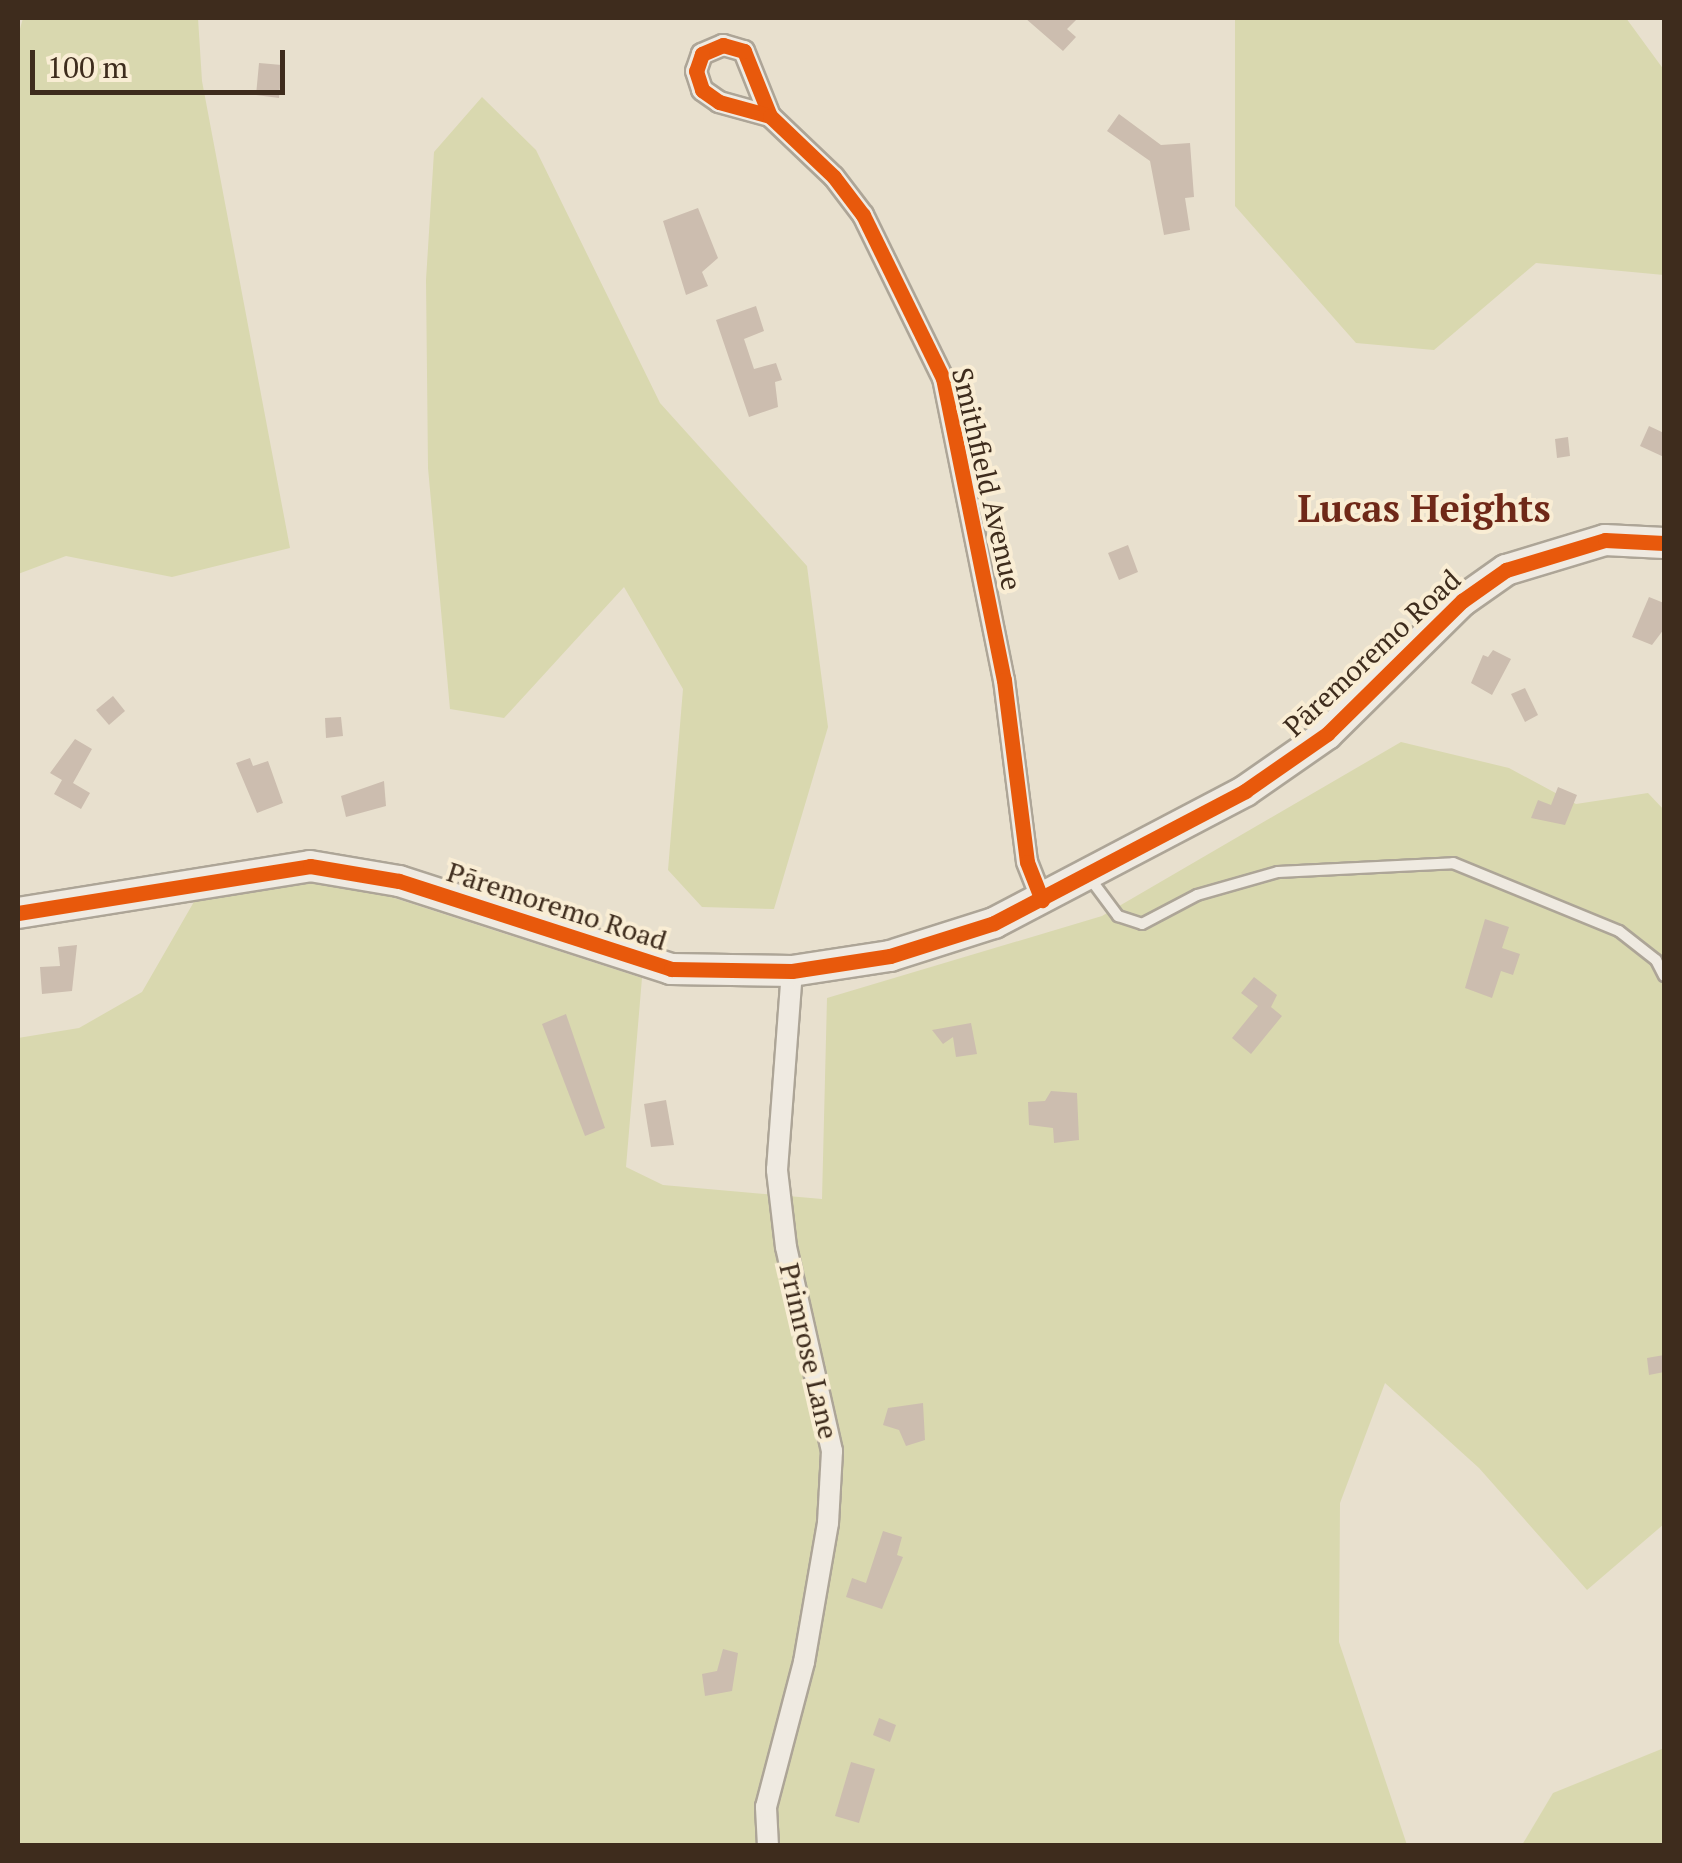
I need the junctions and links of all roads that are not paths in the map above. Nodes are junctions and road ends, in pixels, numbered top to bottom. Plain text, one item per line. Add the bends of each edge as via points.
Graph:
1 (770, 116) dead end
2 (1664, 543) edge
3 (1089, 876) junction
4 (1042, 900) junction
5 (18, 913) edge
6 (792, 970) junction
7 (1664, 976) edge
8 (768, 1846) edge

1 - 4 street, Smithfield Avenue via 862,214 943,378 1004,680 1027,862
2 - 3 street, Pāremoremo Road via 1605,540 1506,570 1462,602 1355,710 1285,766
3 - 4 street, Pāremoremo Road
3 - 7 lane via 1118,916 1142,924 1197,895 1278,872 1453,863 1620,931 1656,960
4 - 6 street, Pāremoremo Road via 890,956
5 - 6 street, Pāremoremo Road via 274,868 345,868 631,960 716,973
6 - 8 street, Primrose Lane via 777,1170 786,1246 832,1451 828,1523 804,1662 766,1807

